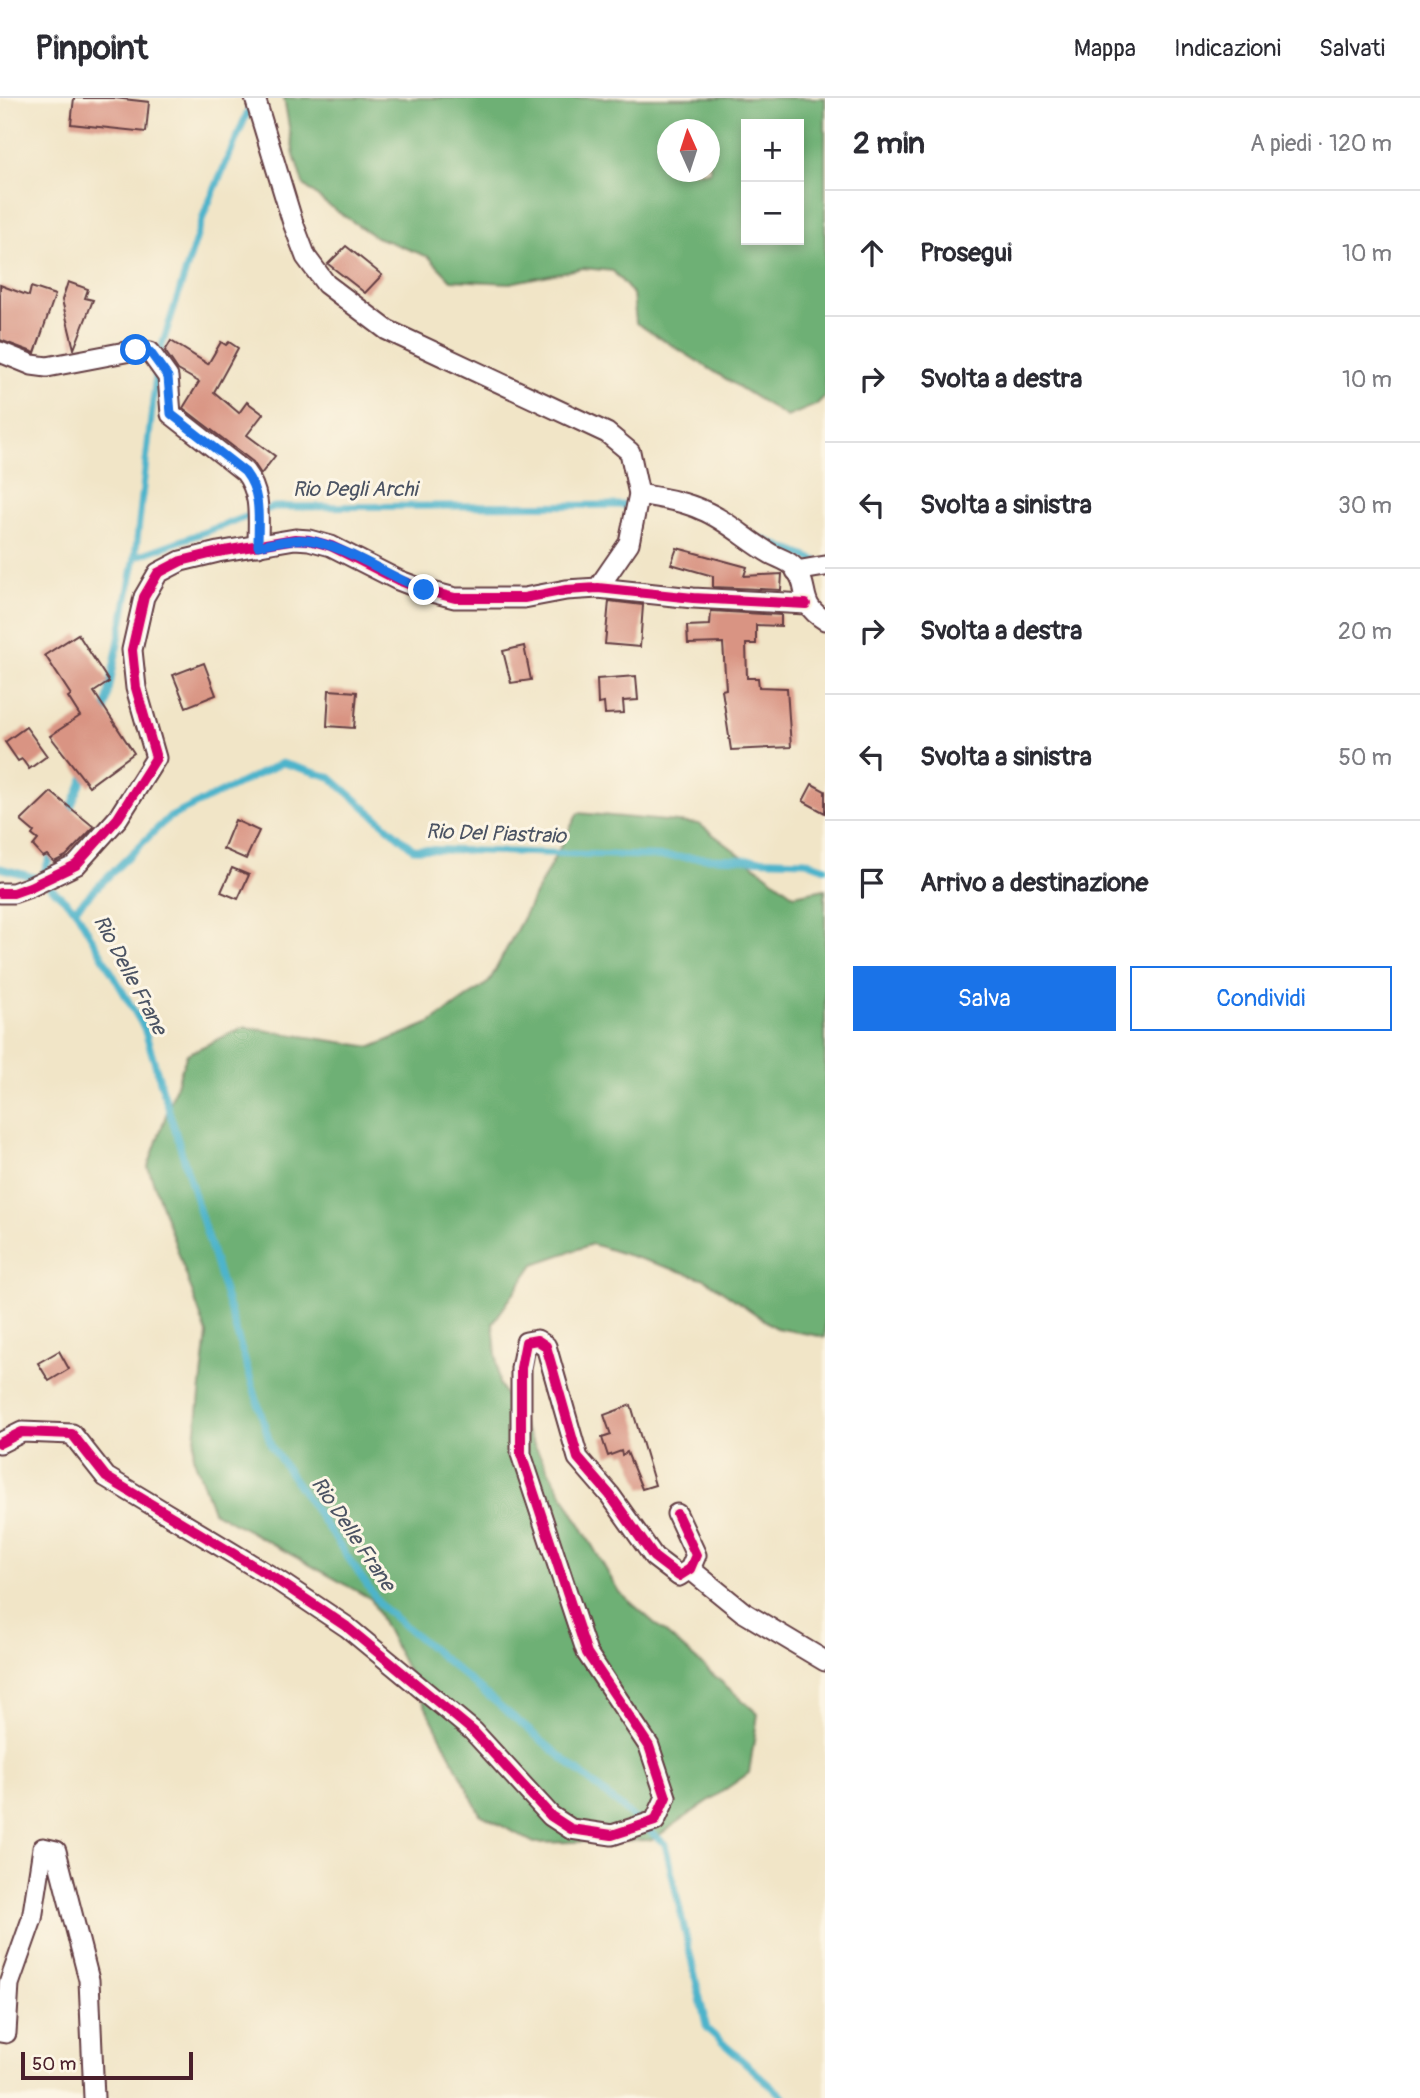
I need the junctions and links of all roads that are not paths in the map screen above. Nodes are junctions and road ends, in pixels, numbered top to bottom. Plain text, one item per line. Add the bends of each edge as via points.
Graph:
1 (255, 98) edge
2 (0, 352) edge
3 (639, 494) junction
4 (258, 546) junction
5 (825, 566) edge
6 (796, 571) junction
7 (597, 587) junction
8 (806, 604) junction
9 (825, 620) edge
10 (0, 893) edge
11 (0, 1443) edge
12 (677, 1514) dead end
13 (690, 1569) junction
14 (825, 1661) edge
15 (0, 2032) edge
16 (94, 2098) edge

1 - 3 street via 293,223 306,257 326,284 387,330 607,433 630,452
2 - 4 street via 47,367 136,350 150,352 168,377 171,414 254,483
3 - 6 street via 704,510 792,564
3 - 7 street via 629,543
4 - 7 street via 309,540 331,546 398,580 456,598 524,598
4 - 10 street via 181,561 158,573 144,597 132,650 136,688 156,758 118,818 76,865 30,887
5 - 6 street
6 - 8 street
7 - 8 street
8 - 9 street
11 - 13 street via 22,1432 72,1434 106,1478 347,1627 473,1731 551,1816 571,1829 611,1835 655,1821 666,1797 649,1746 587,1653 522,1454 521,1368 526,1342 537,1340 546,1346 578,1458 654,1557 679,1576
12 - 13 street via 696,1555
13 - 14 street via 743,1612
15 - 16 street via 6,2033 9,1984 32,1919 43,1848 57,1851 89,1980

